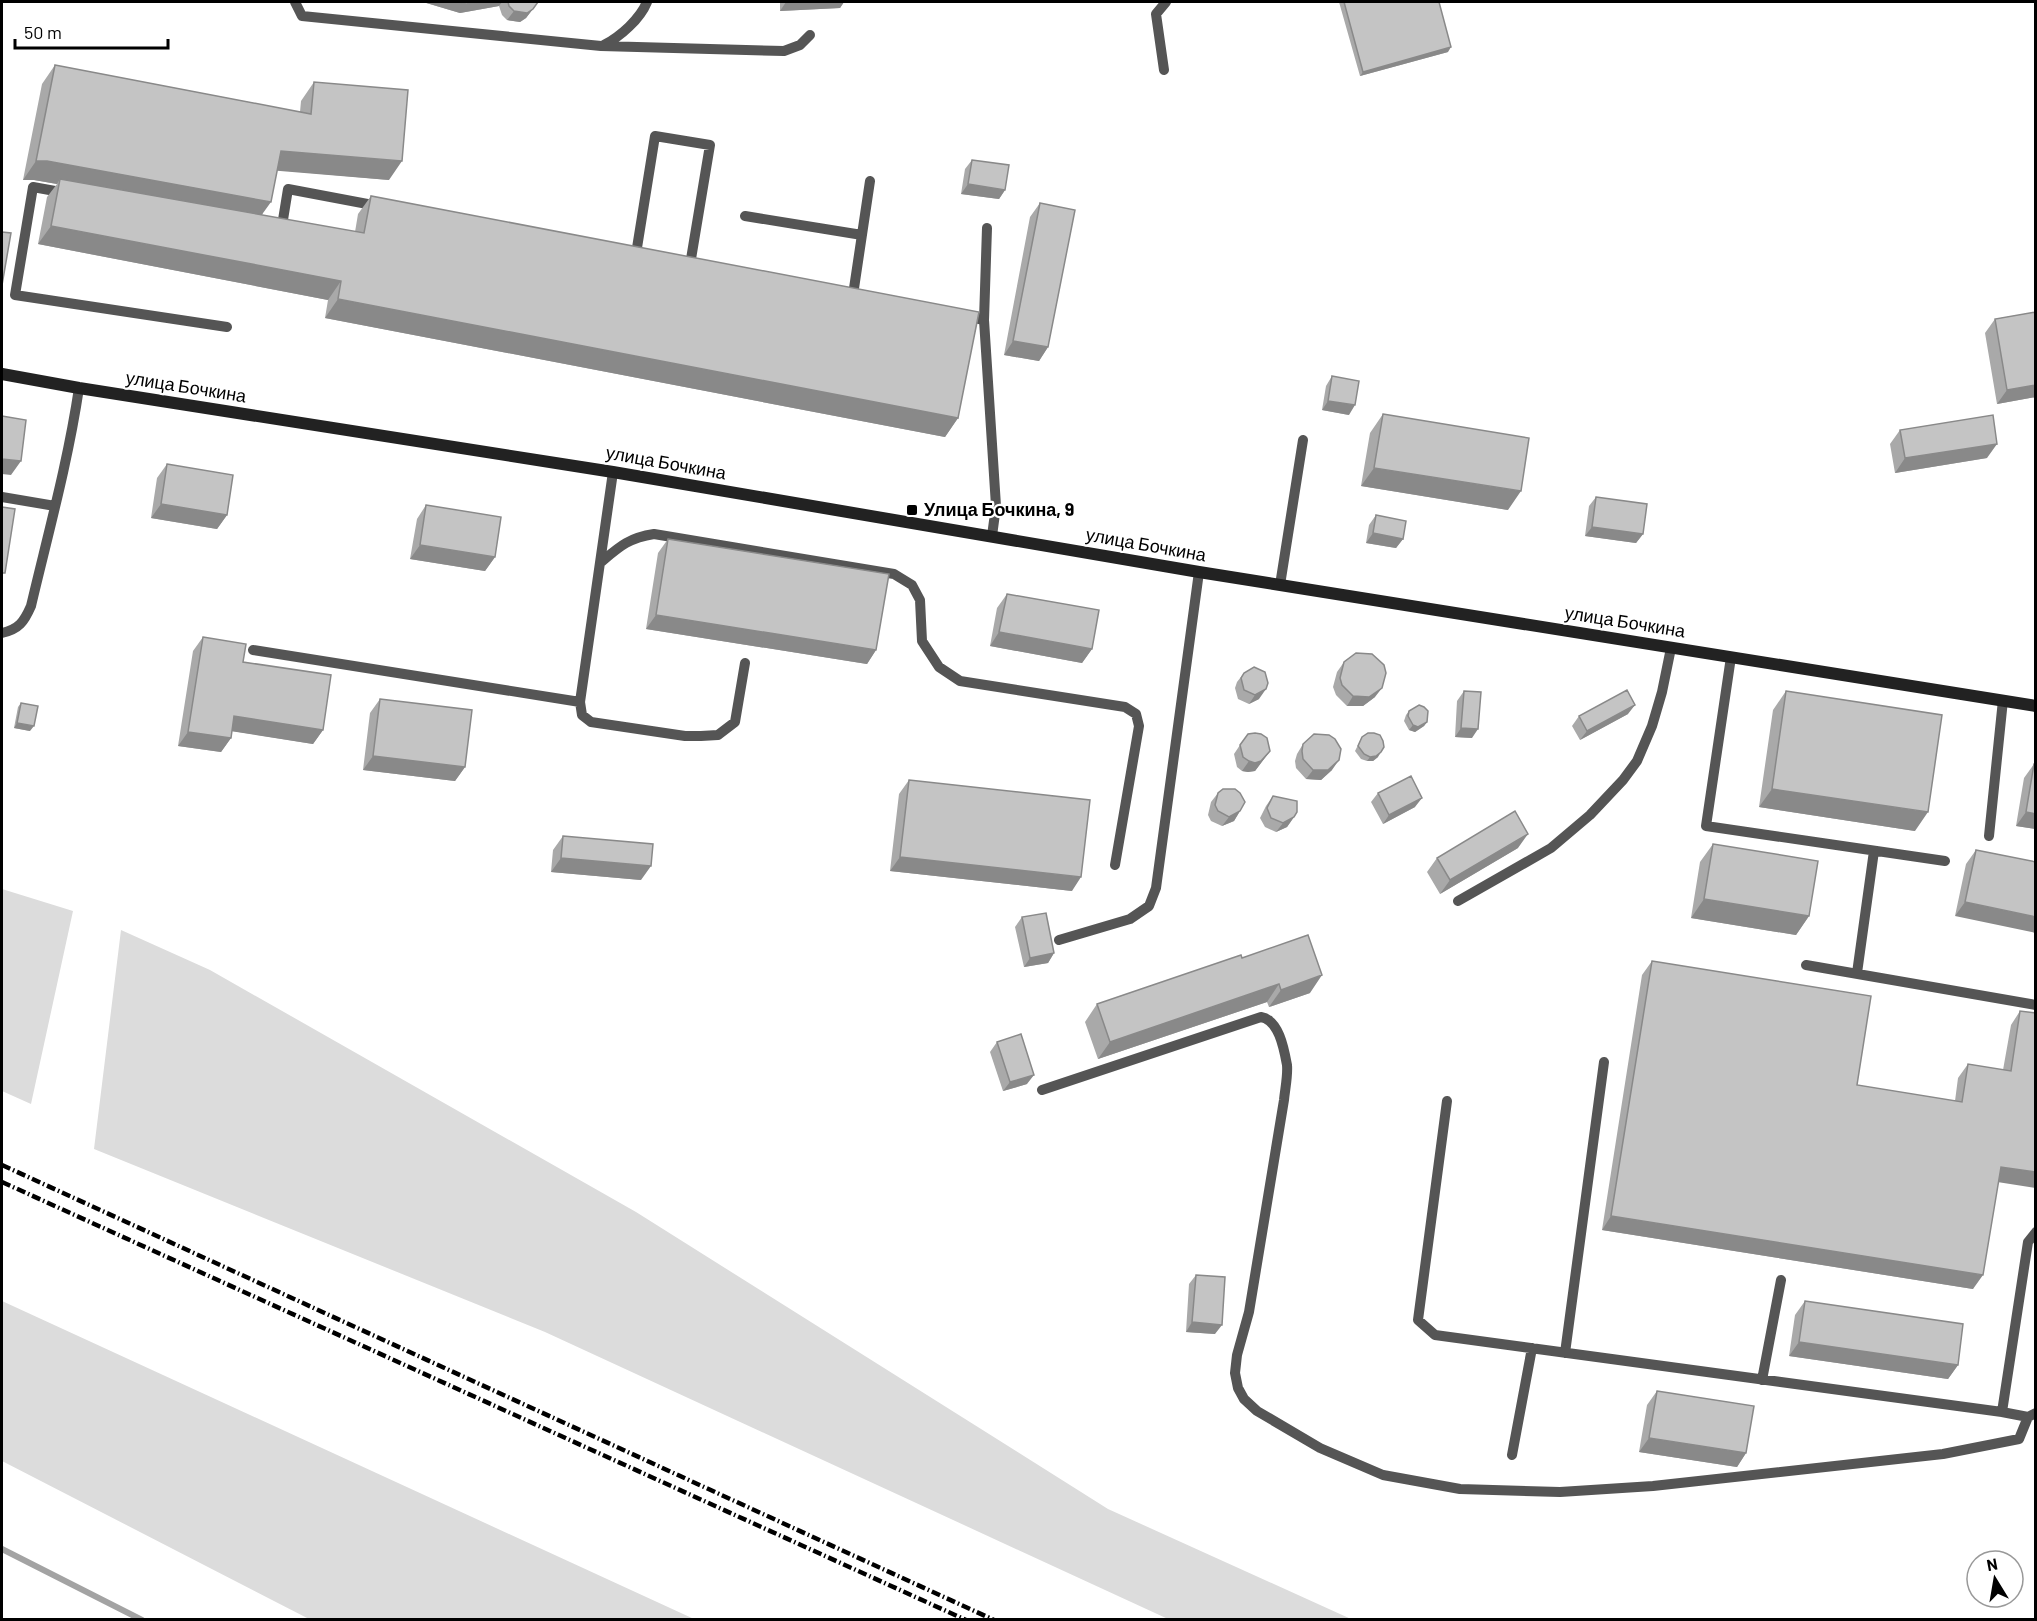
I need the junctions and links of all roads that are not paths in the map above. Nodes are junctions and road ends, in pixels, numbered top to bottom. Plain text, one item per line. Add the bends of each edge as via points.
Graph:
1 (295, 2) edge
2 (647, 2) edge
3 (1166, 2) edge
4 (810, 35) dead end
5 (601, 46) junction
6 (1164, 70) dead end
7 (870, 181) dead end
8 (78, 195) edge
9 (392, 209) edge
10 (745, 216) dead end
11 (987, 228) dead end
12 (270, 230) edge
13 (862, 236) junction
14 (624, 252) edge
15 (702, 267) edge
16 (841, 293) edge
17 (951, 314) edge
18 (984, 320) junction
19 (227, 327) dead end
20 (2, 375) edge
21 (79, 388) junction
22 (1303, 440) dead end
23 (613, 472) junction
24 (2, 497) edge
25 (55, 506) junction
26 (992, 536) junction
27 (600, 563) junction
28 (1199, 572) junction
29 (1280, 585) junction
30 (2, 633) edge
31 (1671, 648) junction
32 (253, 650) dead end
33 (1731, 657) junction
34 (745, 663) dead end
35 (2003, 700) junction
36 (580, 702) junction
37 (2036, 706) edge
38 (1989, 836) dead end
39 (1874, 851) junction
40 (1945, 861) dead end
41 (1115, 865) dead end
42 (1458, 902) dead end
43 (1059, 940) dead end
44 (1806, 965) dead end
45 (1857, 973) junction
46 (2036, 1005) edge
47 (1604, 1062) dead end
48 (1042, 1090) dead end
49 (1447, 1101) dead end
50 (2036, 1232) edge
51 (1781, 1280) dead end
52 (1532, 1348) junction
53 (1565, 1353) junction
54 (1762, 1380) junction
55 (2002, 1412) junction
56 (2032, 1415) edge
57 (1512, 1455) dead end

1 - 5 lane via 302,16
2 - 5 lane via 616,38
3 - 6 lane via 1156,14
4 - 5 lane via 800,45 784,51
7 - 13 lane
8 - 19 lane via 33,187 15,295
9 - 12 lane via 288,189 281,232
10 - 13 lane
11 - 18 lane
13 - 16 lane via 858,296
14 - 15 lane via 641,255 655,136 710,146 685,264
17 - 18 lane
18 - 26 lane via 996,506
20 - 21 street, улица Бочкина
21 - 23 street, улица Бочкина
21 - 25 lane
22 - 29 lane
23 - 26 street, улица Бочкина
23 - 27 lane
24 - 25 lane
25 - 30 lane via 31,606 23,623
26 - 28 street, улица Бочкина
27 - 36 lane
27 - 41 lane via 622,544 654,534 894,574 912,585 920,600 922,641 939,667 960,681 1125,707 1136,714 1139,726
28 - 29 street, улица Бочкина
28 - 43 lane via 1156,888 1149,906 1130,919
29 - 31 street, улица Бочкина
31 - 33 street, улица Бочкина
31 - 42 lane via 1652,726 1637,761 1623,780 1551,848
32 - 36 lane
33 - 35 street, улица Бочкина
33 - 39 lane via 1706,826
34 - 36 lane via 735,722 718,735 685,736 591,722 582,715
35 - 37 street, улица Бочкина
35 - 38 lane
39 - 40 lane
39 - 45 lane
44 - 45 lane
45 - 46 lane
47 - 53 lane
48 - 56 lane via 1261,1017 1268,1018 1276,1027 1287,1067 1284,1100 1249,1312 1237,1355 1238,1389 1257,1411 1320,1448 1383,1475 1460,1489 1560,1492 1653,1486 1943,1454 2019,1438
49 - 52 lane via 1418,1320 1435,1335
50 - 55 lane via 2028,1242
51 - 54 lane
52 - 53 lane
52 - 57 lane
53 - 54 lane
54 - 55 lane
55 - 56 lane

